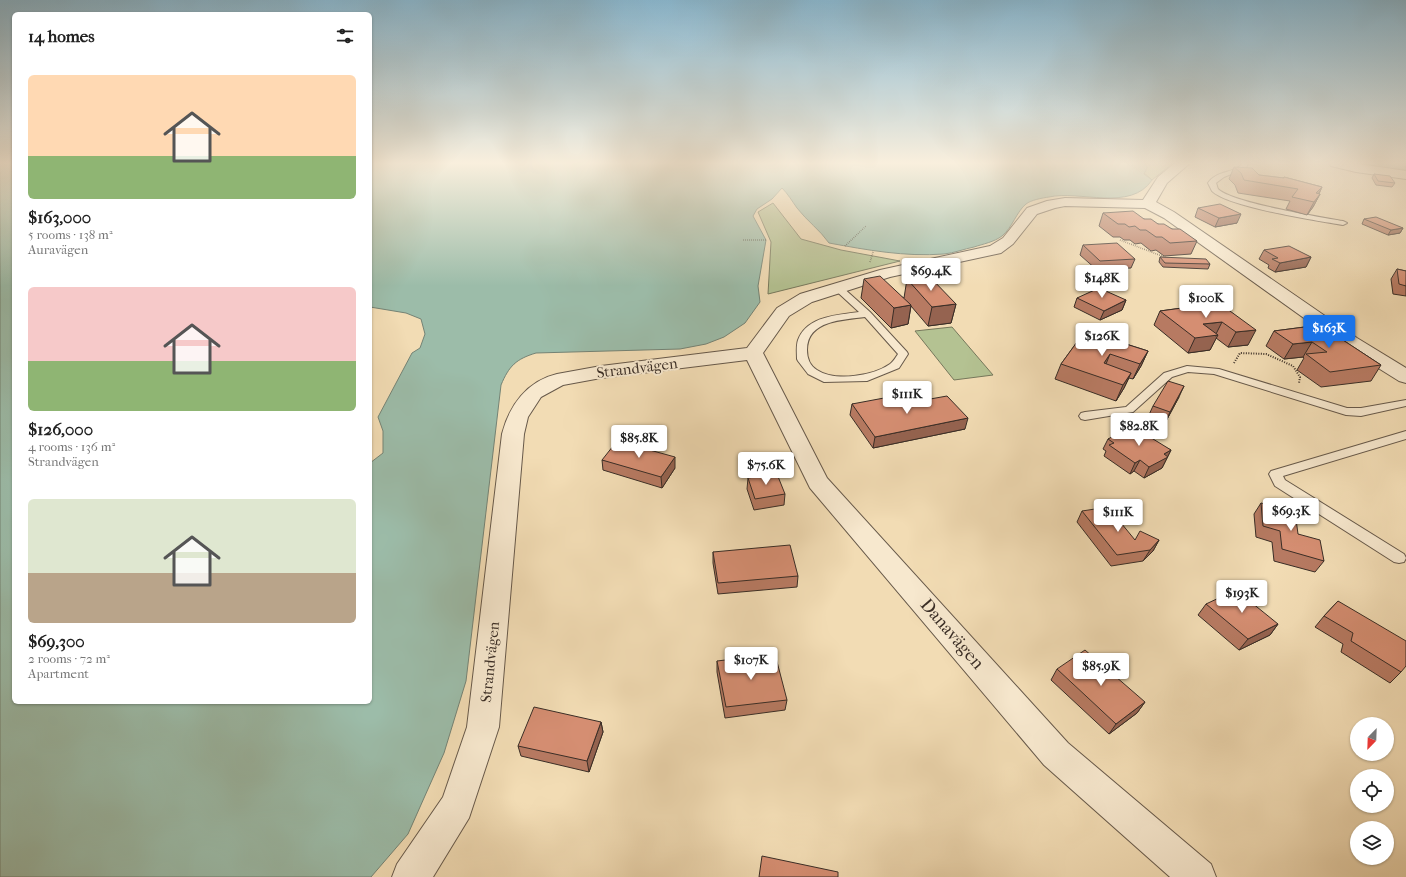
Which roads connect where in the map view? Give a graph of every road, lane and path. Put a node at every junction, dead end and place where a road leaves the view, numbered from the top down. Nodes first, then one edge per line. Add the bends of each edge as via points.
1 (1052, 204) edge
2 (1145, 204) edge
3 (1148, 204) joint
4 (1249, 204) edge
5 (1343, 223) dead end
6 (866, 226) dead end
7 (743, 240) dead end
8 (766, 240) dead end
9 (1120, 240) dead end
10 (845, 246) dead end
11 (1169, 259) edge
12 (837, 287) junction
13 (867, 314) junction
14 (753, 353) junction
15 (1234, 376) junction
16 (1406, 377) edge
17 (1296, 395) junction
18 (1406, 403) edge
19 (1085, 416) dead end
20 (1406, 435) edge
21 (1399, 558) dead end
22 (410, 877) edge
23 (1198, 877) edge

1 - 12 street via 1032,211 1008,241 996,250 886,273
2 - 3 street
3 - 16 street via 1169,215 1343,337
4 - 5 lane
6 - 10 path
7 - 8 path
9 - 11 path
12 - 13 lane
12 - 14 street via 806,298 783,312
13 - 13 lane via 903,354 895,366 868,378 828,380 812,372 802,359 803,340 807,332 820,322
14 - 22 street, Strandvägen via 600,372 557,380 534,393 518,417 513,434 483,727 457,806
14 - 23 street, Danavägen via 818,482 1056,754
15 - 17 lane
15 - 17 path via 1232,366 1240,353 1266,354 1293,366 1300,377
15 - 19 lane via 1215,371 1187,369 1168,375 1129,410
17 - 18 lane via 1346,411 1361,412
20 - 21 lane via 1275,474 1280,483

